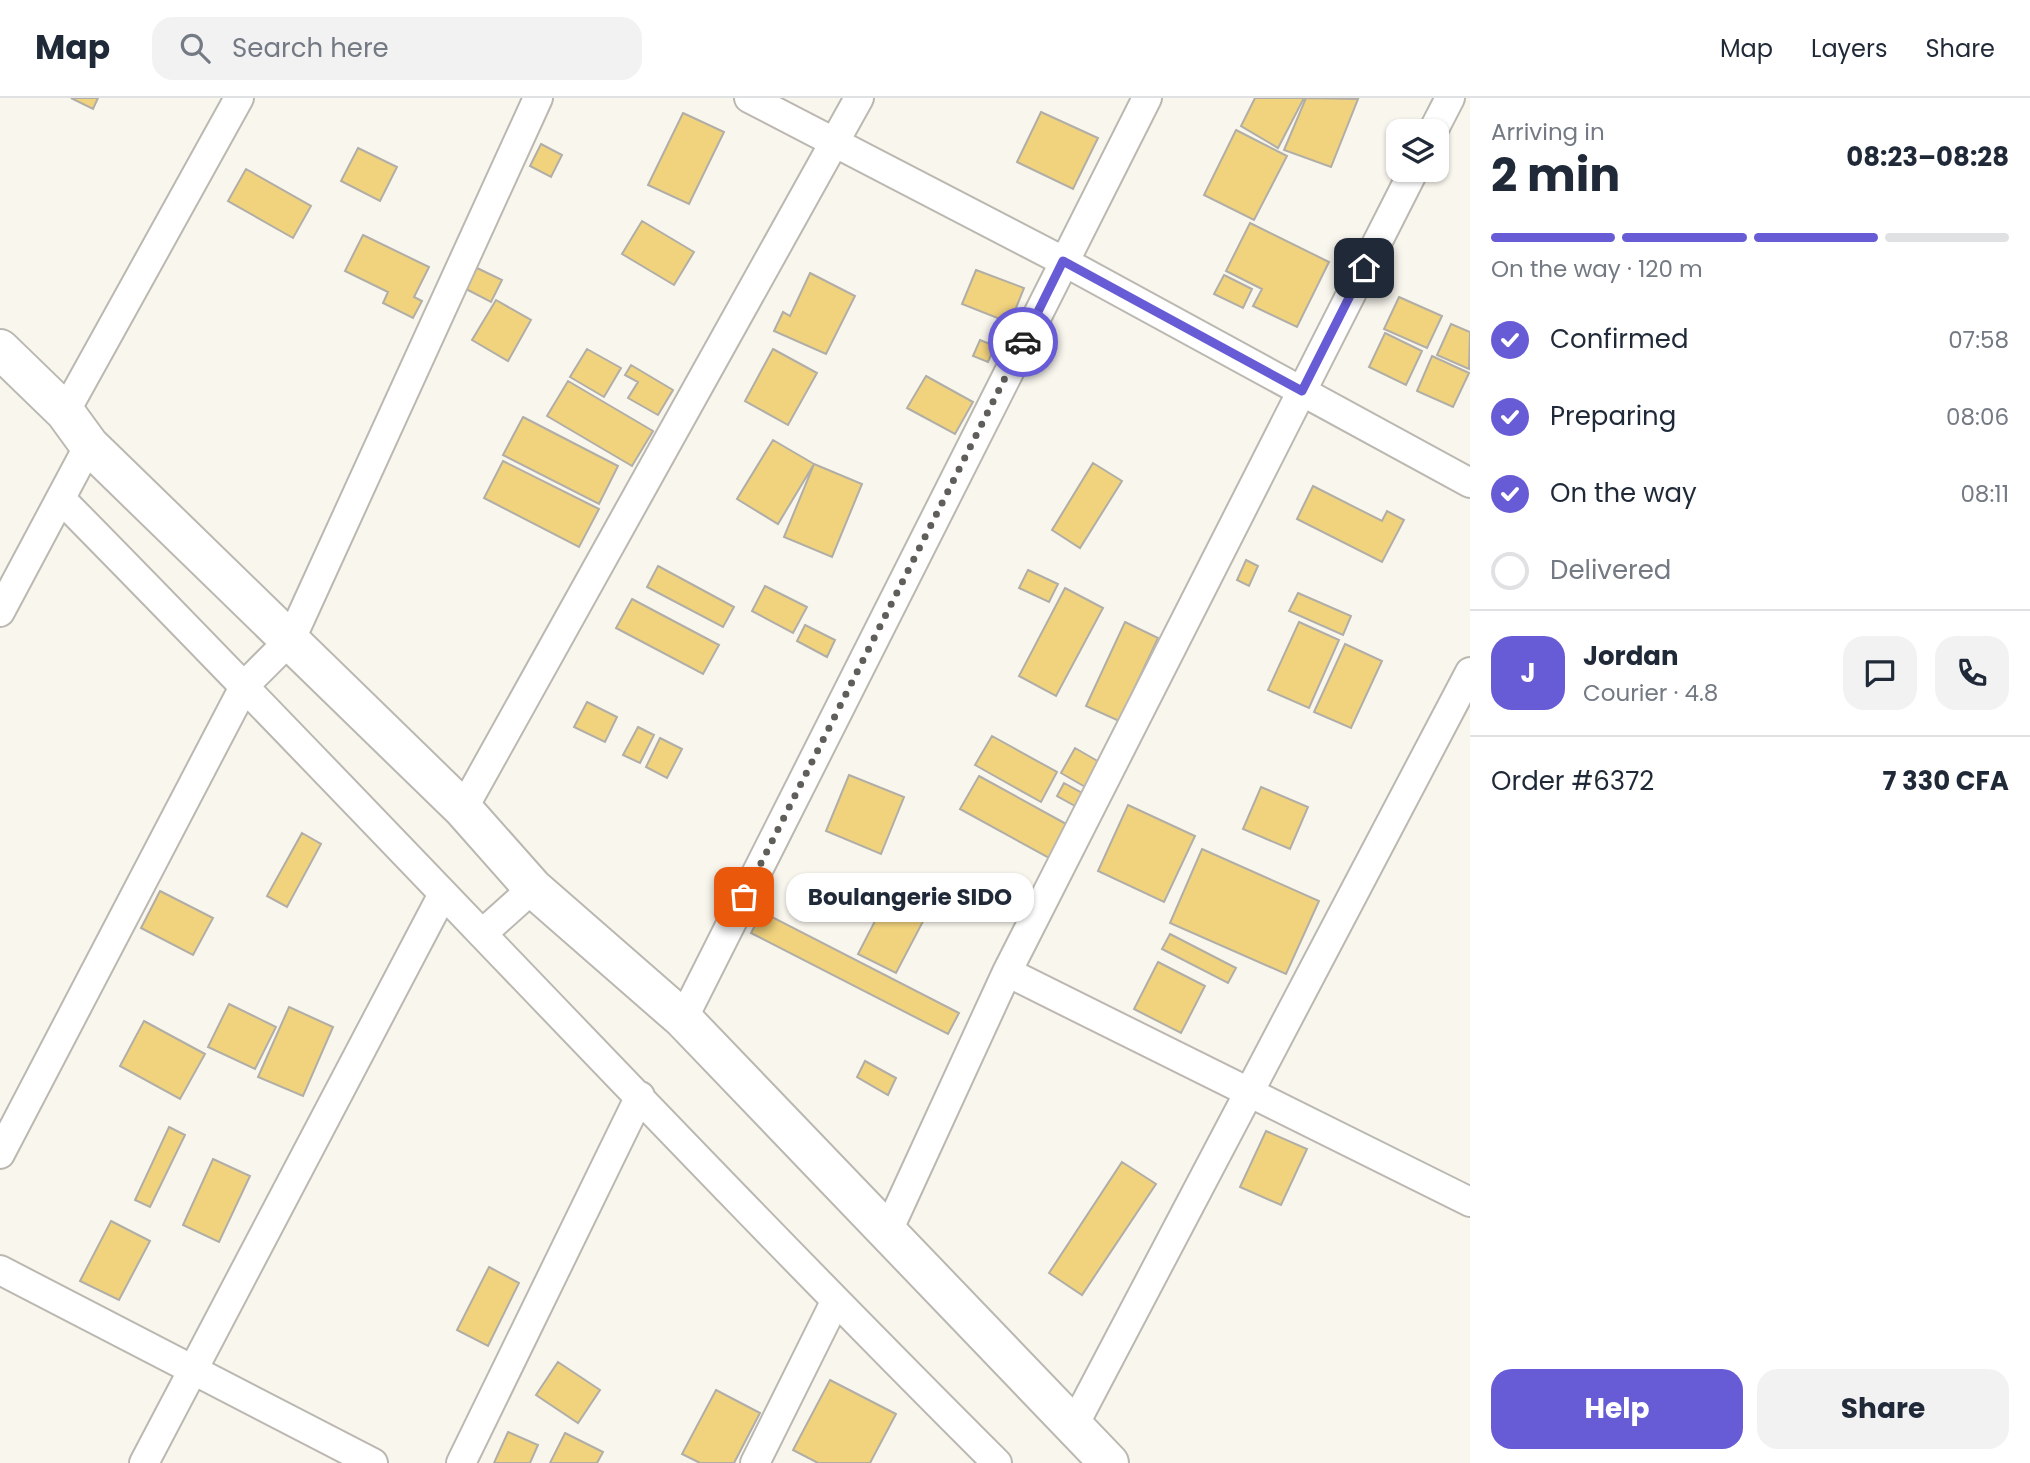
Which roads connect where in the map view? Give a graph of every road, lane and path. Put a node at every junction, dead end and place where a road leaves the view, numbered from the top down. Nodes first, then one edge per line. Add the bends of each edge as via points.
1 (239, 98) edge
2 (538, 98) edge
3 (749, 98) edge
4 (859, 98) edge
5 (1147, 98) edge
6 (1450, 98) edge
7 (1439, 119) edge
8 (836, 144) junction
9 (1408, 182) edge
10 (1063, 261) junction
11 (0, 349) edge
12 (1302, 391) junction
13 (65, 412) junction
14 (89, 445) junction
15 (1470, 483) edge
16 (62, 500) junction
17 (0, 611) edge
18 (291, 639) junction
19 (1470, 672) edge
20 (246, 685) junction
21 (463, 809) junction
22 (533, 888) junction
23 (443, 894) junction
24 (482, 934) junction
25 (1007, 972) junction
26 (683, 1019) junction
27 (1247, 1091) junction
28 (640, 1096) junction
29 (0, 1154) edge
30 (1470, 1202) edge
31 (887, 1233) junction
32 (0, 1270) edge
33 (835, 1302) junction
34 (191, 1368) junction
35 (1073, 1427) junction
36 (144, 1463) edge
37 (373, 1463) edge
38 (461, 1463) edge
39 (755, 1463) edge
40 (996, 1463) edge
41 (1109, 1463) edge

1 - 13 street
2 - 18 street
3 - 8 street
4 - 8 street
5 - 10 street
6 - 7 street
8 - 10 street
8 - 21 street
9 - 12 street
10 - 12 street
10 - 26 street
11 - 13 main road
12 - 15 street
12 - 25 street
13 - 14 main road
14 - 16 street
14 - 18 main road
16 - 17 street
16 - 20 street
18 - 20 street
18 - 21 main road
19 - 27 street
20 - 23 street
20 - 29 street
21 - 22 main road
22 - 24 street
22 - 26 main road
23 - 24 street
23 - 34 street
24 - 28 street
25 - 27 street
25 - 31 street
26 - 31 main road
27 - 30 street
27 - 35 street
28 - 33 street
28 - 38 street
31 - 35 main road
32 - 34 street
33 - 39 street
33 - 40 street
34 - 36 street
34 - 37 street
35 - 41 main road

